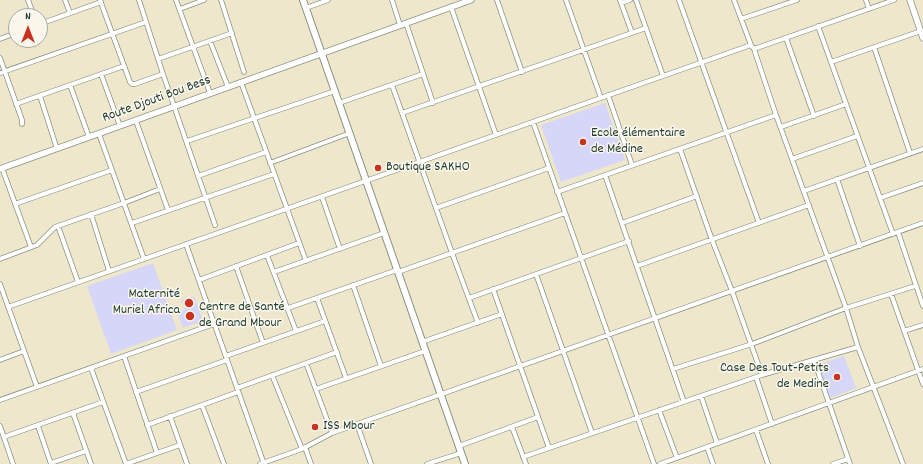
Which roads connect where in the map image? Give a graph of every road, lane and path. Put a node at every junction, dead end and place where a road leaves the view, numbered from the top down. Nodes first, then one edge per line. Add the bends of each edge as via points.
1 (64, 0) edge
2 (139, 0) edge
3 (176, 0) edge
4 (201, 0) edge
5 (221, 0) edge
6 (303, 0) edge
7 (328, 0) edge
8 (392, 0) edge
9 (471, 0) edge
10 (497, 0) edge
11 (566, 0) edge
12 (630, 0) edge
13 (636, 0) edge
14 (679, 0) edge
15 (734, 0) edge
16 (797, 0) edge
17 (866, 0) edge
18 (894, 0) edge
19 (910, 0) edge
20 (100, 1) edge
21 (621, 1) edge
22 (451, 7) junction
23 (306, 8) junction
24 (180, 9) junction
25 (869, 9) junction
26 (70, 13) junction
27 (741, 19) junction
28 (48, 21) edge
29 (146, 22) junction
30 (403, 24) junction
31 (818, 26) junction
32 (646, 28) junction
33 (921, 28) edge
34 (232, 33) junction
35 (632, 33) junction
36 (112, 34) junction
37 (786, 38) junction
38 (923, 38) edge
39 (210, 41) junction
40 (193, 47) junction
41 (752, 47) junction
42 (874, 47) junction
43 (584, 50) junction
44 (322, 54) junction
45 (0, 58) edge
46 (158, 59) junction
47 (701, 62) junction
48 (831, 62) junction
49 (124, 66) junction
50 (2, 72) edge
51 (244, 72) dead end
52 (522, 72) junction
53 (101, 74) junction
54 (163, 74) junction
55 (424, 74) junction
56 (662, 76) junction
57 (241, 82) junction
58 (392, 84) junction
59 (70, 85) junction
60 (228, 87) junction
61 (478, 87) junction
62 (335, 91) junction
63 (210, 93) junction
64 (608, 95) junction
65 (40, 96) junction
66 (601, 98) junction
67 (433, 102) junction
68 (339, 103) junction
69 (16, 104) junction
70 (846, 104) junction
71 (175, 106) junction
72 (402, 114) junction
73 (776, 115) junction
74 (814, 116) junction
75 (254, 119) junction
76 (136, 120) junction
77 (533, 122) junction
78 (22, 124) dead end
79 (120, 126) junction
80 (781, 127) junction
81 (726, 132) junction
82 (350, 133) junction
83 (99, 134) junction
84 (496, 135) junction
85 (857, 136) junction
86 (89, 137) junction
87 (187, 141) junction
88 (57, 149) junction
89 (680, 149) junction
90 (923, 149) edge
91 (266, 152) junction
92 (910, 153) junction
93 (792, 159) junction
94 (420, 162) junction
95 (270, 163) junction
96 (632, 165) junction
97 (1, 168) edge
98 (549, 168) junction
99 (869, 168) junction
100 (112, 170) junction
101 (274, 174) junction
102 (605, 175) junction
103 (198, 176) junction
104 (837, 179) junction
105 (366, 181) junction
106 (923, 183) edge
107 (160, 189) junction
108 (804, 191) junction
109 (557, 192) junction
110 (697, 196) junction
111 (206, 197) junction
112 (322, 197) junction
113 (880, 198) junction
114 (124, 203) junction
115 (15, 204) junction
116 (809, 205) junction
117 (436, 208) junction
118 (287, 209) junction
119 (168, 210) junction
120 (565, 213) junction
121 (91, 214) junction
122 (132, 223) junction
123 (622, 223) junction
124 (759, 223) junction
125 (923, 223) edge
126 (216, 225) dead end
127 (58, 226) junction
128 (384, 233) junction
129 (895, 233) junction
130 (712, 240) junction
131 (629, 241) junction
132 (299, 243) junction
133 (186, 244) junction
134 (860, 246) junction
135 (31, 247) junction
136 (340, 249) junction
137 (452, 253) junction
138 (267, 255) junction
139 (828, 257) junction
140 (581, 258) junction
141 (0, 259) edge
142 (144, 259) junction
143 (306, 261) junction
144 (236, 266) junction
145 (637, 266) junction
146 (109, 271) junction
147 (398, 271) junction
148 (274, 272) junction
149 (536, 274) junction
150 (199, 280) junction
151 (78, 282) junction
152 (0, 284) edge
153 (353, 285) junction
154 (916, 286) junction
155 (493, 289) junction
156 (732, 291) junction
157 (891, 294) junction
158 (317, 298) junction
159 (469, 298) junction
160 (923, 306) edge
161 (8, 307) junction
162 (288, 308) junction
163 (846, 308) junction
164 (502, 314) junction
165 (655, 318) junction
166 (325, 321) junction
167 (478, 323) junction
168 (214, 324) junction
169 (923, 324) edge
170 (296, 331) junction
171 (904, 331) junction
172 (608, 335) junction
173 (422, 342) junction
174 (263, 343) junction
175 (752, 344) junction
176 (858, 347) junction
177 (24, 351) junction
178 (425, 351) junction
179 (563, 351) junction
180 (337, 352) junction
181 (124, 356) junction
182 (226, 358) junction
183 (0, 360) edge
184 (814, 360) junction
185 (306, 363) junction
186 (381, 366) junction
187 (520, 366) junction
188 (91, 368) junction
189 (674, 370) junction
190 (921, 370) edge
191 (272, 375) junction
192 (762, 375) junction
193 (756, 377) junction
194 (346, 378) junction
195 (923, 384) edge
196 (37, 387) junction
197 (875, 387) junction
198 (316, 389) junction
199 (238, 390) junction
200 (136, 392) junction
201 (441, 394) junction
202 (701, 396) junction
203 (0, 400) edge
204 (103, 402) junction
205 (684, 402) junction
206 (829, 403) junction
207 (202, 405) junction
208 (659, 410) junction
209 (73, 413) junction
210 (170, 416) junction
211 (538, 417) junction
212 (638, 418) junction
213 (357, 424) junction
214 (772, 424) junction
215 (147, 425) junction
216 (0, 426) edge
217 (38, 426) junction
218 (512, 427) junction
219 (756, 430) junction
220 (332, 433) junction
221 (592, 434) junction
222 (4, 438) junction
223 (0, 442) edge
224 (718, 443) junction
225 (180, 445) junction
226 (459, 446) junction
227 (707, 447) junction
228 (304, 448) junction
229 (549, 448) junction
230 (86, 451) junction
231 (157, 453) junction
232 (461, 453) junction
233 (523, 457) junction
234 (677, 458) junction
235 (848, 459) junction
236 (13, 464) edge
237 (51, 464) edge
238 (91, 464) edge
239 (126, 464) edge
240 (187, 464) edge
241 (224, 464) edge
242 (262, 464) edge
243 (311, 464) edge
244 (371, 464) edge
245 (427, 464) edge
246 (465, 464) edge
247 (526, 464) edge
248 (654, 464) edge
249 (660, 464) edge
250 (713, 464) edge
251 (768, 464) edge
252 (834, 464) edge
253 (850, 464) edge
254 (902, 464) edge

1 - 26 street
2 - 29 street
3 - 24 street
4 - 24 street
5 - 34 street
6 - 23 highway
7 - 23 street
8 - 30 street
9 - 22 main road, Route Djouti Bou Bess
10 - 52 street
11 - 43 street
12 - 21 street
13 - 32 street
14 - 47 street
15 - 27 street
16 - 27 street
17 - 25 street
18 - 25 street
19 - 33 main road
20 - 26 street
20 - 36 street
21 - 35 street
22 - 30 main road, Route Djouti Bou Bess
22 - 61 street
23 - 44 highway
24 - 40 street
25 - 31 street
26 - 28 street
27 - 41 street
29 - 36 street
29 - 46 street
30 - 44 main road, Route Djouti Bou Bess
30 - 55 street
31 - 37 street
31 - 48 street
32 - 35 street
32 - 56 street
33 - 38 main road
33 - 42 street
34 - 39 street
34 - 51 street
35 - 43 street
36 - 49 street
36 - 50 street
37 - 41 street
37 - 74 street
39 - 40 street
39 - 60 street
40 - 46 street
40 - 63 street
41 - 47 street
41 - 73 street
42 - 48 street
42 - 92 street
43 - 52 street
43 - 66 street
44 - 57 main road, Route Djouti Bou Bess
44 - 62 highway
45 - 50 street
46 - 54 street
47 - 56 street
47 - 81 street
48 - 70 street
49 - 53 street
49 - 54 street via 132,84
50 - 69 street
52 - 61 street
53 - 59 street
53 - 79 street
54 - 71 street
55 - 58 street
55 - 67 street
56 - 64 street
57 - 60 main road, Route Djouti Bou Bess
57 - 75 street
58 - 68 street
58 - 72 street
59 - 65 street
59 - 86 street
60 - 63 main road, Route Djouti Bou Bess
61 - 67 street
61 - 84 street
62 - 68 highway
62 - 75 street
63 - 71 main road, Route Djouti Bou Bess
64 - 66 street
64 - 96 street
65 - 69 street
65 - 88 street
66 - 77 street
67 - 72 street
68 - 82 highway
69 - 78 street
70 - 74 street
70 - 85 street
71 - 76 main road, Route Djouti Bou Bess
71 - 87 street
72 - 94 street
73 - 80 street
73 - 81 street
74 - 80 street
75 - 87 street
75 - 91 street
76 - 79 main road, Route Djouti Bou Bess
76 - 107 street
77 - 84 street
77 - 98 street
79 - 83 main road, Route Djouti Bou Bess
80 - 93 street
81 - 89 street
81 - 124 street
82 - 95 street
82 - 105 highway
83 - 86 main road, Route Djouti Bou Bess
83 - 100 street
84 - 94 street
85 - 93 street
85 - 99 street
86 - 88 main road, Route Djouti Bou Bess
87 - 103 street
88 - 97 main road, Route Djouti Bou Bess
89 - 96 street
89 - 110 street
90 - 92 street
91 - 95 street
91 - 103 street
92 - 99 street
93 - 108 street
94 - 105 street
94 - 117 street
95 - 101 street
96 - 102 street
97 - 115 street
98 - 109 street
98 - 117 street
99 - 104 street
99 - 113 street
100 - 114 street
100 - 115 street
101 - 111 street
101 - 118 street
102 - 109 street
102 - 123 street
103 - 111 street
104 - 108 street
104 - 134 street
105 - 112 street
105 - 128 highway
106 - 113 street
107 - 114 street
107 - 119 street
108 - 116 street
109 - 120 street
110 - 123 street
110 - 130 street
111 - 119 street
111 - 126 street
112 - 118 street
112 - 136 street
113 - 129 street
114 - 121 street
114 - 122 street
115 - 135 street
116 - 124 street
116 - 139 street
117 - 137 street
118 - 132 street
118 - 133 street
119 - 122 street
120 - 137 street
120 - 140 street
121 - 127 street
121 - 146 street
122 - 142 street
123 - 131 street
124 - 130 street
125 - 129 street
127 - 135 street
127 - 151 street
128 - 136 street
128 - 147 highway
129 - 134 street
129 - 154 street
130 - 145 street
130 - 156 street
131 - 140 street
131 - 145 street
132 - 138 street
132 - 143 street
133 - 142 street
133 - 150 street
134 - 139 street
135 - 141 street
136 - 143 street
137 - 147 street
137 - 159 street
138 - 144 street
138 - 148 street
139 - 156 street
139 - 163 street
140 - 149 street
140 - 172 street
142 - 146 street
143 - 148 street
144 - 150 street
144 - 174 street
145 - 165 street
146 - 151 street
147 - 153 street
147 - 173 highway
148 - 162 street
149 - 155 street
149 - 179 street
150 - 168 street
151 - 161 street
152 - 161 street
153 - 158 street
153 - 186 street
154 - 157 street
154 - 160 street
155 - 159 street
155 - 164 street
156 - 165 street
156 - 175 street
157 - 163 street
157 - 171 street
158 - 162 street
158 - 166 street
159 - 167 street
161 - 177 street
162 - 170 street
163 - 175 street
163 - 176 street
164 - 167 street
164 - 187 street
165 - 172 street
165 - 189 street
166 - 170 street
166 - 180 street
167 - 173 street
168 - 181 street
168 - 182 street
169 - 171 street
170 - 174 street
171 - 190 street
172 - 179 street
172 - 212 street
173 - 178 highway
174 - 182 street
175 - 189 street
175 - 192 street
176 - 184 street
176 - 197 street
177 - 183 street
177 - 196 street
178 - 186 street
178 - 201 highway
179 - 187 street
179 - 221 street
180 - 185 street
180 - 194 street
181 - 188 street
181 - 200 street
182 - 199 street
182 - 200 street
184 - 192 street
184 - 206 street
185 - 191 street
185 - 198 street
186 - 194 street
187 - 201 street
187 - 211 street
188 - 196 street
188 - 204 street
189 - 205 street
190 - 195 street
190 - 197 street
191 - 199 street
191 - 228 street
192 - 193 street
193 - 202 street
193 - 214 street
194 - 198 street
196 - 203 street
197 - 206 street
197 - 254 street
198 - 220 street
199 - 207 street
199 - 242 street
200 - 215 street
201 - 213 street
201 - 226 highway
202 - 205 street
202 - 224 street
204 - 209 street
204 - 239 street
205 - 208 street
206 - 214 street
206 - 235 street
207 - 210 street
207 - 241 street
208 - 212 street
208 - 234 street
209 - 217 street
209 - 230 street
210 - 215 street
210 - 225 street
211 - 218 street
211 - 229 street
212 - 221 street
212 - 248 street
213 - 220 street
213 - 244 street
214 - 219 street
215 - 231 street
216 - 222 street
217 - 222 street
217 - 237 street
218 - 226 street
218 - 233 street
219 - 224 street
219 - 251 street
220 - 228 street
221 - 229 street
222 - 223 street
222 - 236 street
224 - 227 street
225 - 231 street
225 - 240 street
226 - 232 highway
227 - 234 street
227 - 250 street
228 - 242 street
228 - 243 street
229 - 233 street
230 - 237 street
230 - 238 street
231 - 239 street
232 - 245 street
232 - 246 highway
233 - 247 street
234 - 249 street
235 - 252 street
235 - 253 street

